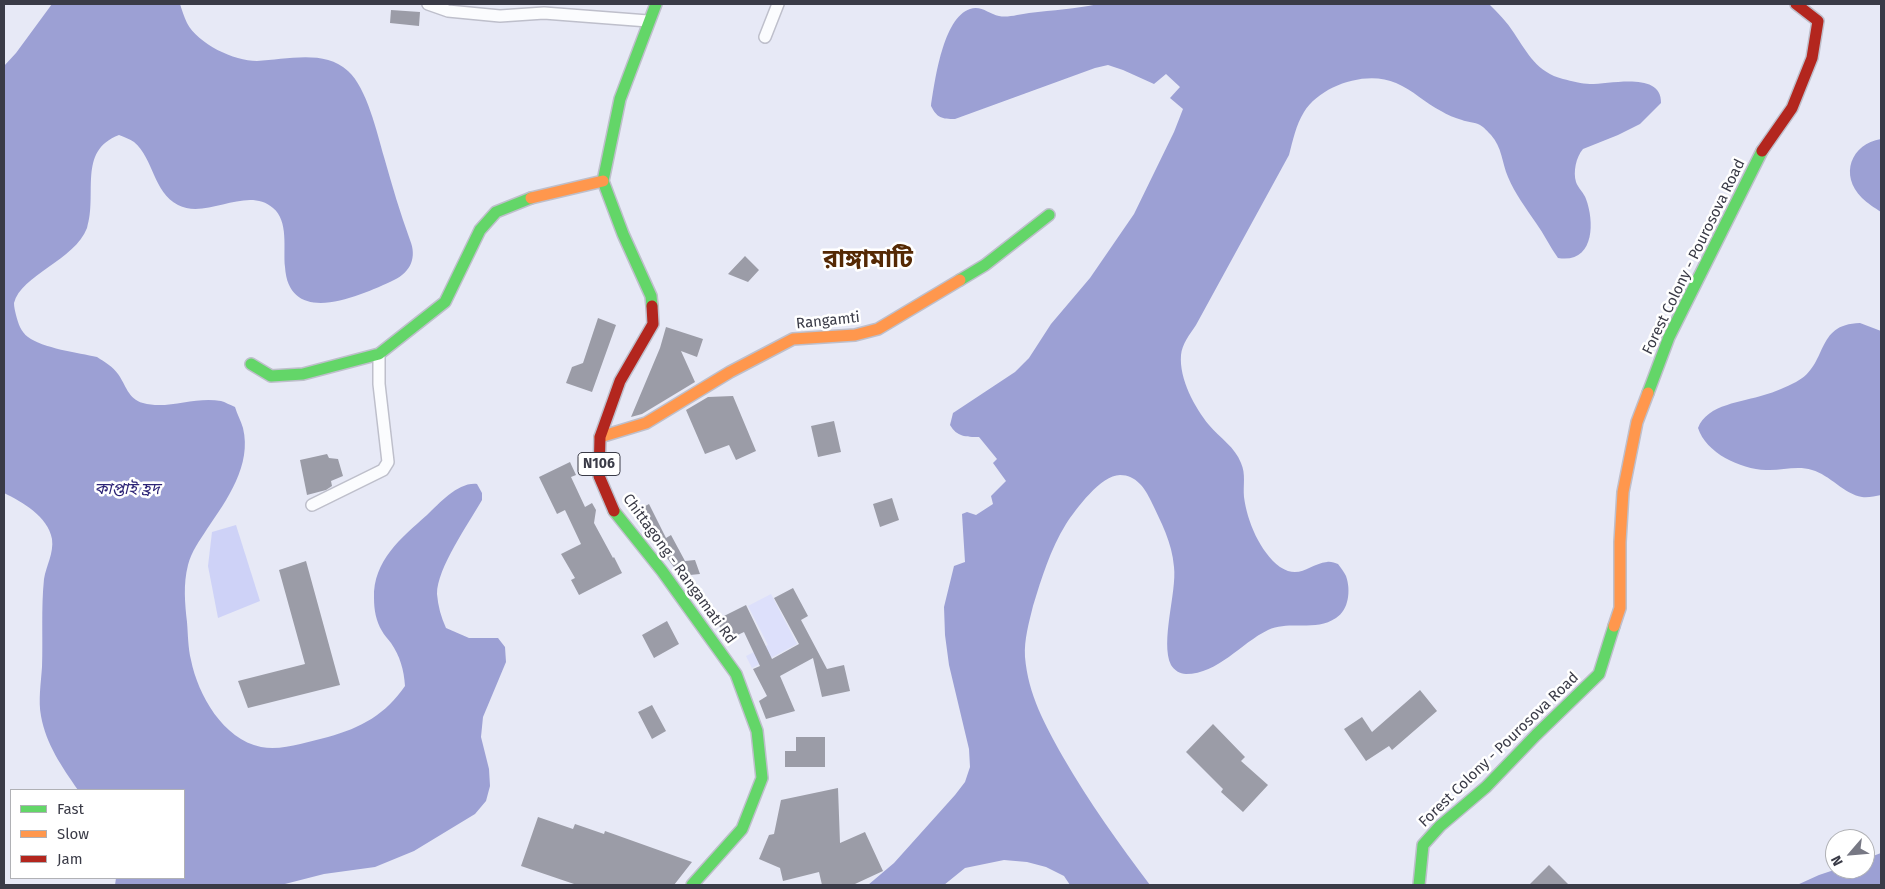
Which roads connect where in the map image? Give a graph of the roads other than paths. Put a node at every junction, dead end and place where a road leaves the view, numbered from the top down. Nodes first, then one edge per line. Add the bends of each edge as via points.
1 (428, 4) edge
2 (656, 4) edge
3 (778, 4) edge
4 (1796, 4) edge
5 (648, 21) junction
6 (765, 37) dead end
7 (603, 181) junction
8 (1049, 215) dead end
9 (379, 354) junction
10 (251, 364) dead end
11 (600, 437) junction
12 (312, 504) dead end
13 (692, 885) edge
14 (1419, 885) edge

1 - 5 street via 448,11 500,16 544,13
2 - 5 main road
3 - 6 street
4 - 14 main road, Forest Colony - Pourosova Road via 1818,21 1812,58 1792,108 1758,156 1673,328 1637,422 1623,492 1620,608 1599,674 1423,845
5 - 7 main road via 620,99
7 - 9 main road via 525,199 496,212 480,230 446,302
7 - 11 main road, Chittagong - Rangamati Rd / N106 via 651,296 653,324 620,381
8 - 11 main road, Rangamti via 985,265 878,329 855,335 793,339 730,372 646,423
9 - 10 main road via 304,374 271,376
9 - 12 street via 388,462 383,470
11 - 13 main road, Chittagong - Rangamati Rd / N106 via 599,476 614,511 662,570 736,674 757,731 762,778 742,829

